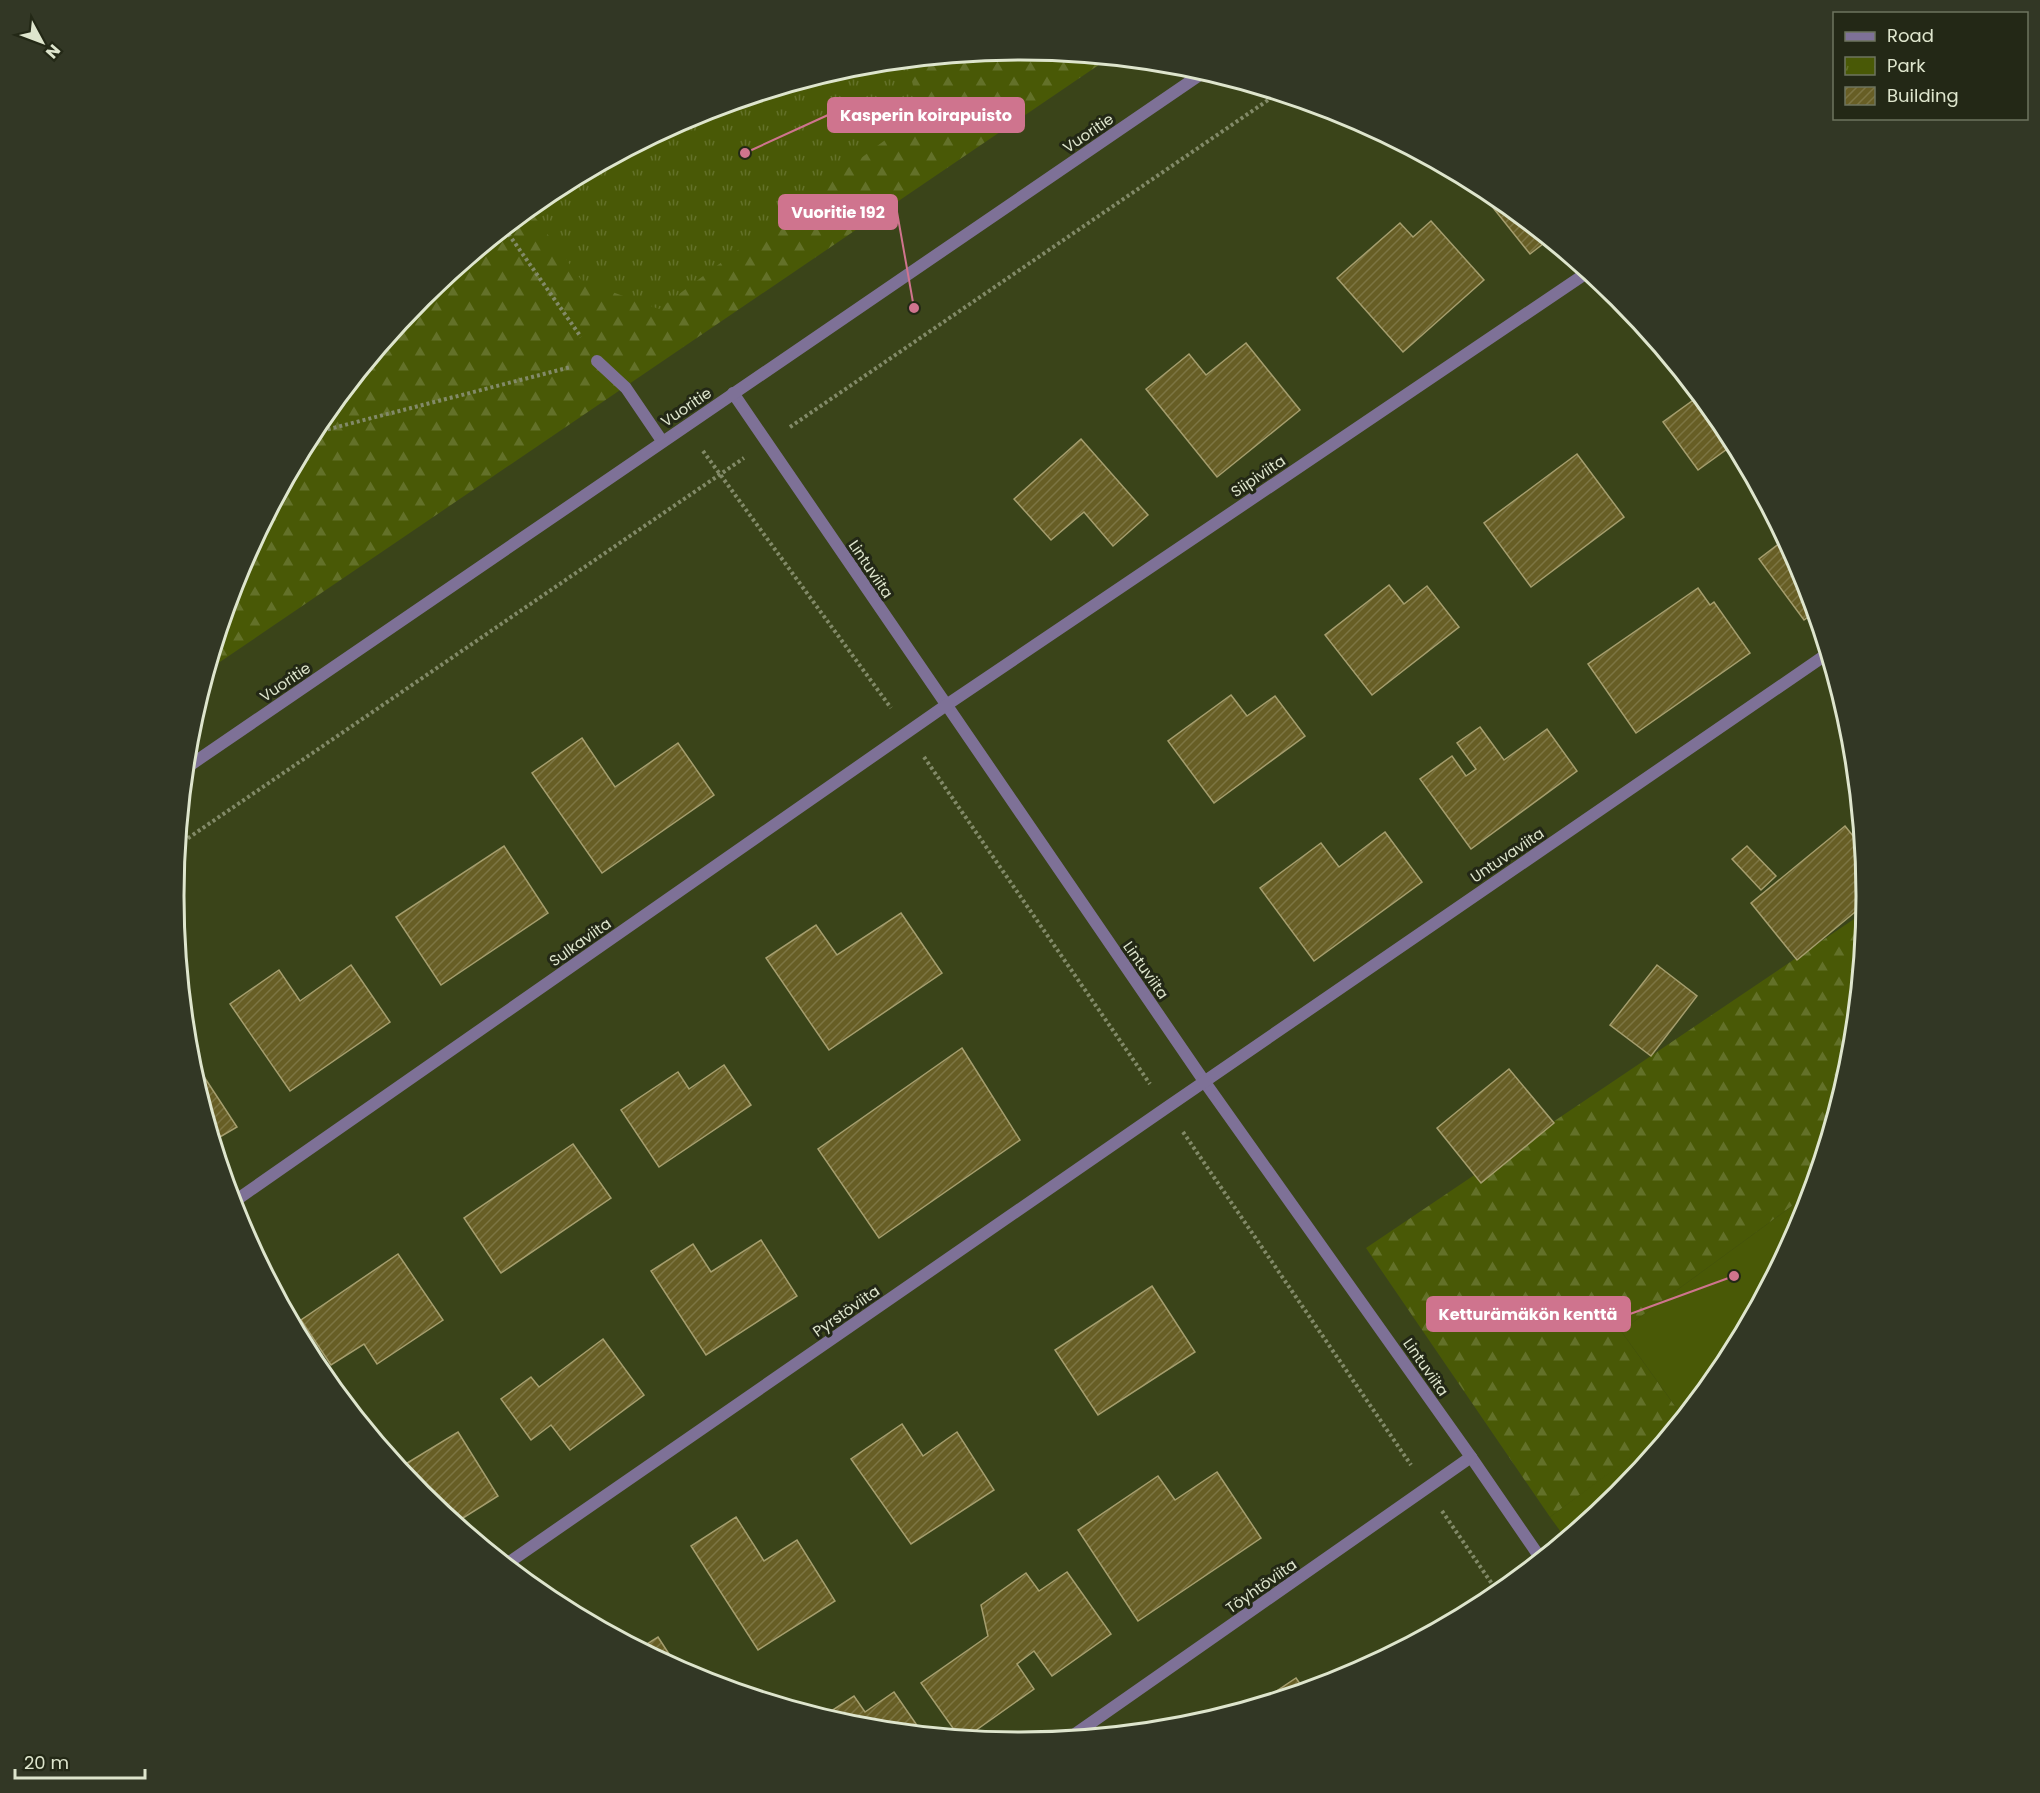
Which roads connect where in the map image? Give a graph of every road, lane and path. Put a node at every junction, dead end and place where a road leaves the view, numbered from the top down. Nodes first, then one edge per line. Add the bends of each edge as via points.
1 (1194, 79) edge
2 (1270, 99) edge
3 (509, 235) edge
4 (1581, 277) edge
5 (597, 361) junction
6 (733, 393) junction
7 (326, 430) edge
8 (662, 441) junction
9 (767, 442) junction
10 (720, 474) junction
11 (1821, 658) edge
12 (945, 705) junction
13 (907, 732) junction
14 (195, 762) edge
15 (185, 840) edge
16 (1204, 1081) junction
17 (1166, 1108) junction
18 (240, 1198) edge
19 (1471, 1457) junction
20 (1427, 1488) junction
21 (1537, 1553) edge
22 (511, 1560) edge
23 (1493, 1586) edge
24 (1080, 1731) edge

1 - 6 street, Vuoritie
2 - 9 path
3 - 5 path
4 - 12 street, Siipiviita
5 - 7 path
5 - 8 street via 626,388
6 - 8 street, Vuoritie
6 - 9 street, Lintuviita
8 - 14 street, Vuoritie
9 - 10 path
9 - 12 street, Lintuviita
10 - 13 path
10 - 15 path
11 - 16 street, Untuvaviita
12 - 13 street, Sulkaviita
12 - 16 street, Lintuviita
13 - 17 path
13 - 18 street, Sulkaviita
16 - 17 street, Pyrstöviita
16 - 19 street, Lintuviita
17 - 20 path
17 - 22 street, Pyrstöviita
19 - 20 street, Töyhtöviita
19 - 21 street, Lintuviita
20 - 23 path
20 - 24 street, Töyhtöviita

